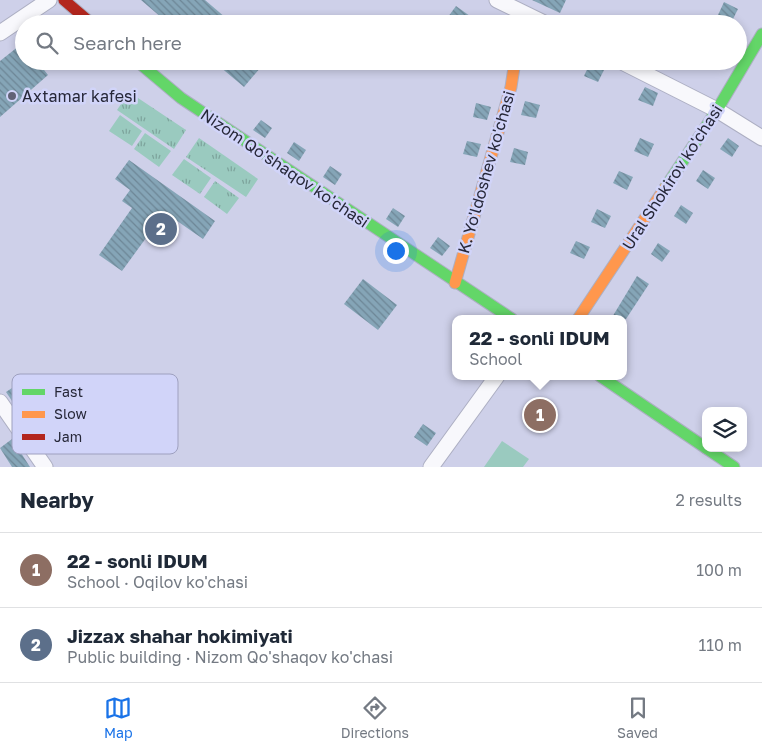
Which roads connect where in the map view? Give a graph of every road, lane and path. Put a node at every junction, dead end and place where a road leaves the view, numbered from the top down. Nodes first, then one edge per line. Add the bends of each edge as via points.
1 (49, 0) edge
2 (64, 0) edge
3 (497, 0) edge
4 (521, 12) edge
5 (27, 15) edge
6 (82, 15) edge
7 (15, 23) edge
8 (0, 33) edge
9 (762, 34) edge
10 (747, 59) edge
11 (148, 70) edge
12 (514, 70) edge
13 (638, 70) edge
14 (740, 70) edge
15 (716, 110) junction
16 (762, 138) edge
17 (455, 283) junction
18 (506, 315) edge
19 (581, 315) edge
20 (494, 380) edge
21 (606, 380) edge
22 (0, 402) edge
23 (12, 419) edge
24 (702, 445) edge
25 (712, 452) edge
26 (36, 454) edge
27 (45, 467) edge
28 (431, 467) edge
29 (734, 467) edge

1 - 5 street
2 - 6 main road
3 - 4 street
7 - 8 street
9 - 10 main road, Ural Shokirov ko'chasi
11 - 17 main road, Nizom Qo'shaqov ko'chasi via 181,98
12 - 17 main road, K. Yo'ldoshev ko'chasi
13 - 15 street
14 - 15 main road, Ural Shokirov ko'chasi
15 - 16 street
15 - 19 main road, Ural Shokirov ko'chasi
17 - 18 main road, Nizom Qo'shaqov ko'chasi
20 - 28 street
21 - 24 main road
22 - 23 street
25 - 29 main road
26 - 27 street

